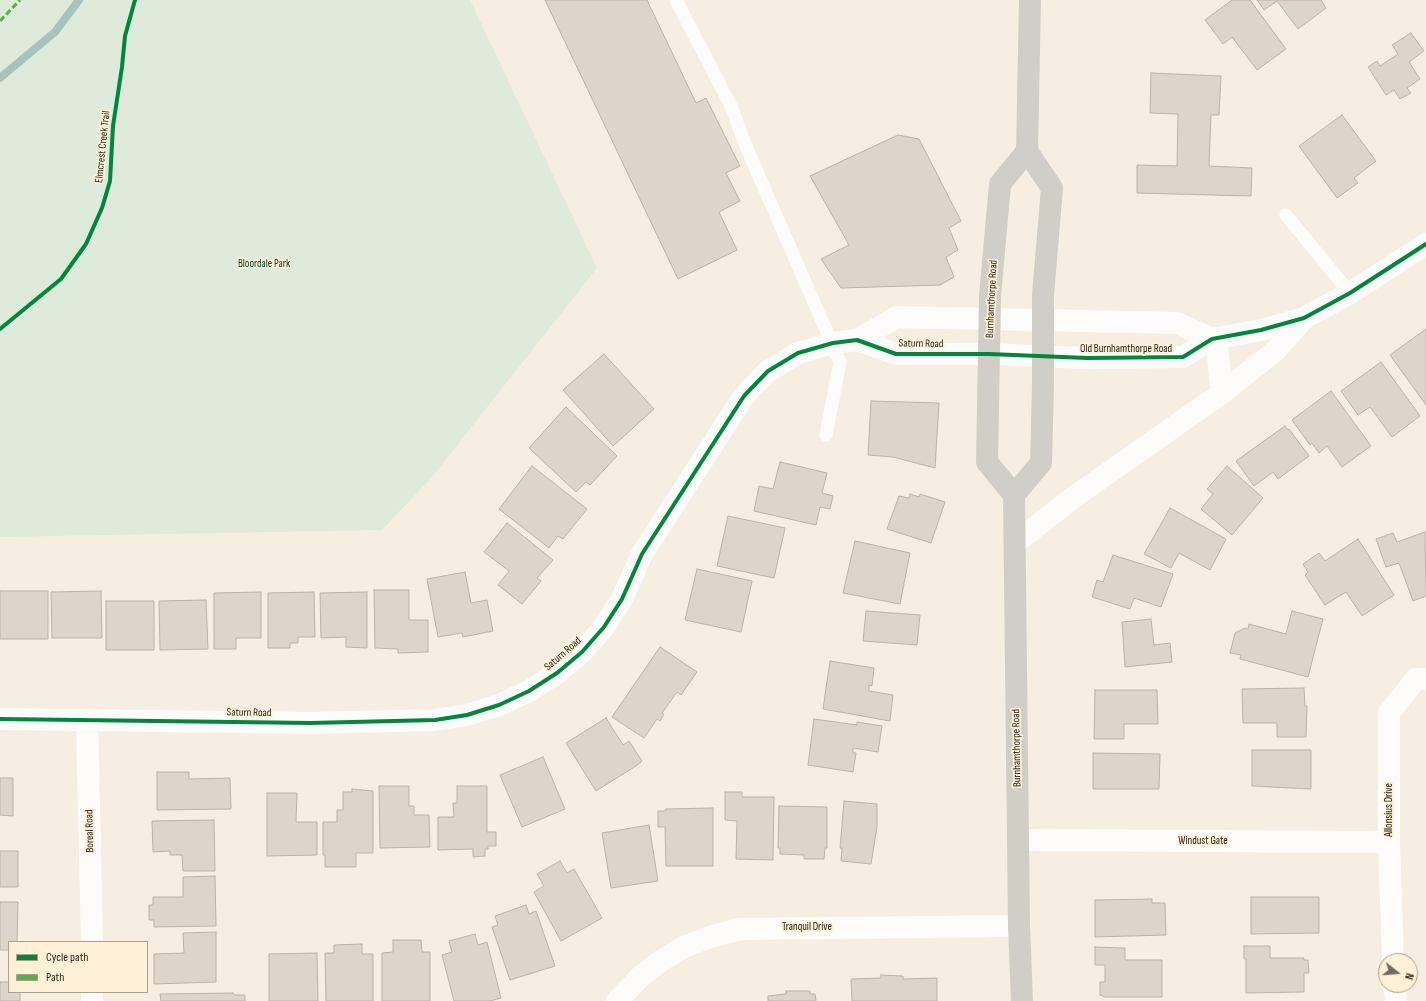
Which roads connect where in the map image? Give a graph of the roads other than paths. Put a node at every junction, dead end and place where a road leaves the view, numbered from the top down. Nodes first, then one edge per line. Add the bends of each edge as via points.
1 (676, 0) edge
2 (1030, 0) edge
3 (1027, 151) junction
4 (1286, 215) dead end
5 (1426, 244) edge
6 (1350, 293) junction
7 (1304, 318) junction
8 (990, 319) junction
9 (1044, 320) junction
10 (1214, 339) junction
11 (857, 340) junction
12 (833, 343) junction
13 (989, 354) junction
14 (1044, 356) junction
15 (1222, 393) junction
16 (826, 435) dead end
17 (1014, 496) junction
18 (1015, 543) junction
19 (1426, 679) edge
20 (0, 719) edge
21 (87, 720) junction
22 (1018, 840) junction
23 (1389, 842) junction
24 (1019, 926) junction
25 (92, 941) edge
26 (1393, 953) edge
27 (617, 1001) edge
28 (1022, 1001) edge

1 - 12 lane via 731,106 745,144
2 - 3 main road
3 - 8 main road, Burnhamthorpe Road via 1000,184
3 - 9 main road via 1052,188 1043,295
4 - 6 lane
5 - 6 street, Old Burnhamthorpe Road
6 - 7 street, Old Burnhamthorpe Road
7 - 10 street, Old Burnhamthorpe Road
7 - 15 street, Old Burnhamthorpe Road via 1275,351
8 - 9 street
8 - 11 street, Saturn Road via 897,318
8 - 13 main road, Burnhamthorpe Road
9 - 10 street via 1177,324
9 - 14 main road
10 - 14 street, Old Burnhamthorpe Road via 1183,357
10 - 15 street
11 - 12 street, Saturn Road
11 - 13 street, Saturn Road via 896,354
12 - 16 lane via 840,362
12 - 21 street, Saturn Road via 798,353 782,361 768,371 744,396 642,554 622,599 604,627 582,652 557,673 529,691 499,705 467,715 435,720 311,723
13 - 14 street, Old Burnhamthorpe Road
13 - 17 main road, Burnhamthorpe Road via 988,462
14 - 17 main road via 1041,463
15 - 18 street, Old Burnhamthorpe Road via 1074,497
17 - 18 main road, Burnhamthorpe Road
18 - 22 main road, Burnhamthorpe Road
19 - 23 street, Allonsius Drive via 1416,679 1390,713
20 - 21 street, Saturn Road
21 - 25 street, Boreal Road
22 - 23 street, Windust Gate
22 - 24 main road, Burnhamthorpe Road
23 - 26 street, Allonsius Drive
24 - 27 street, Tranquil Drive via 740,929 686,946 662,960 640,977
24 - 28 main road, Burnhamthorpe Road

